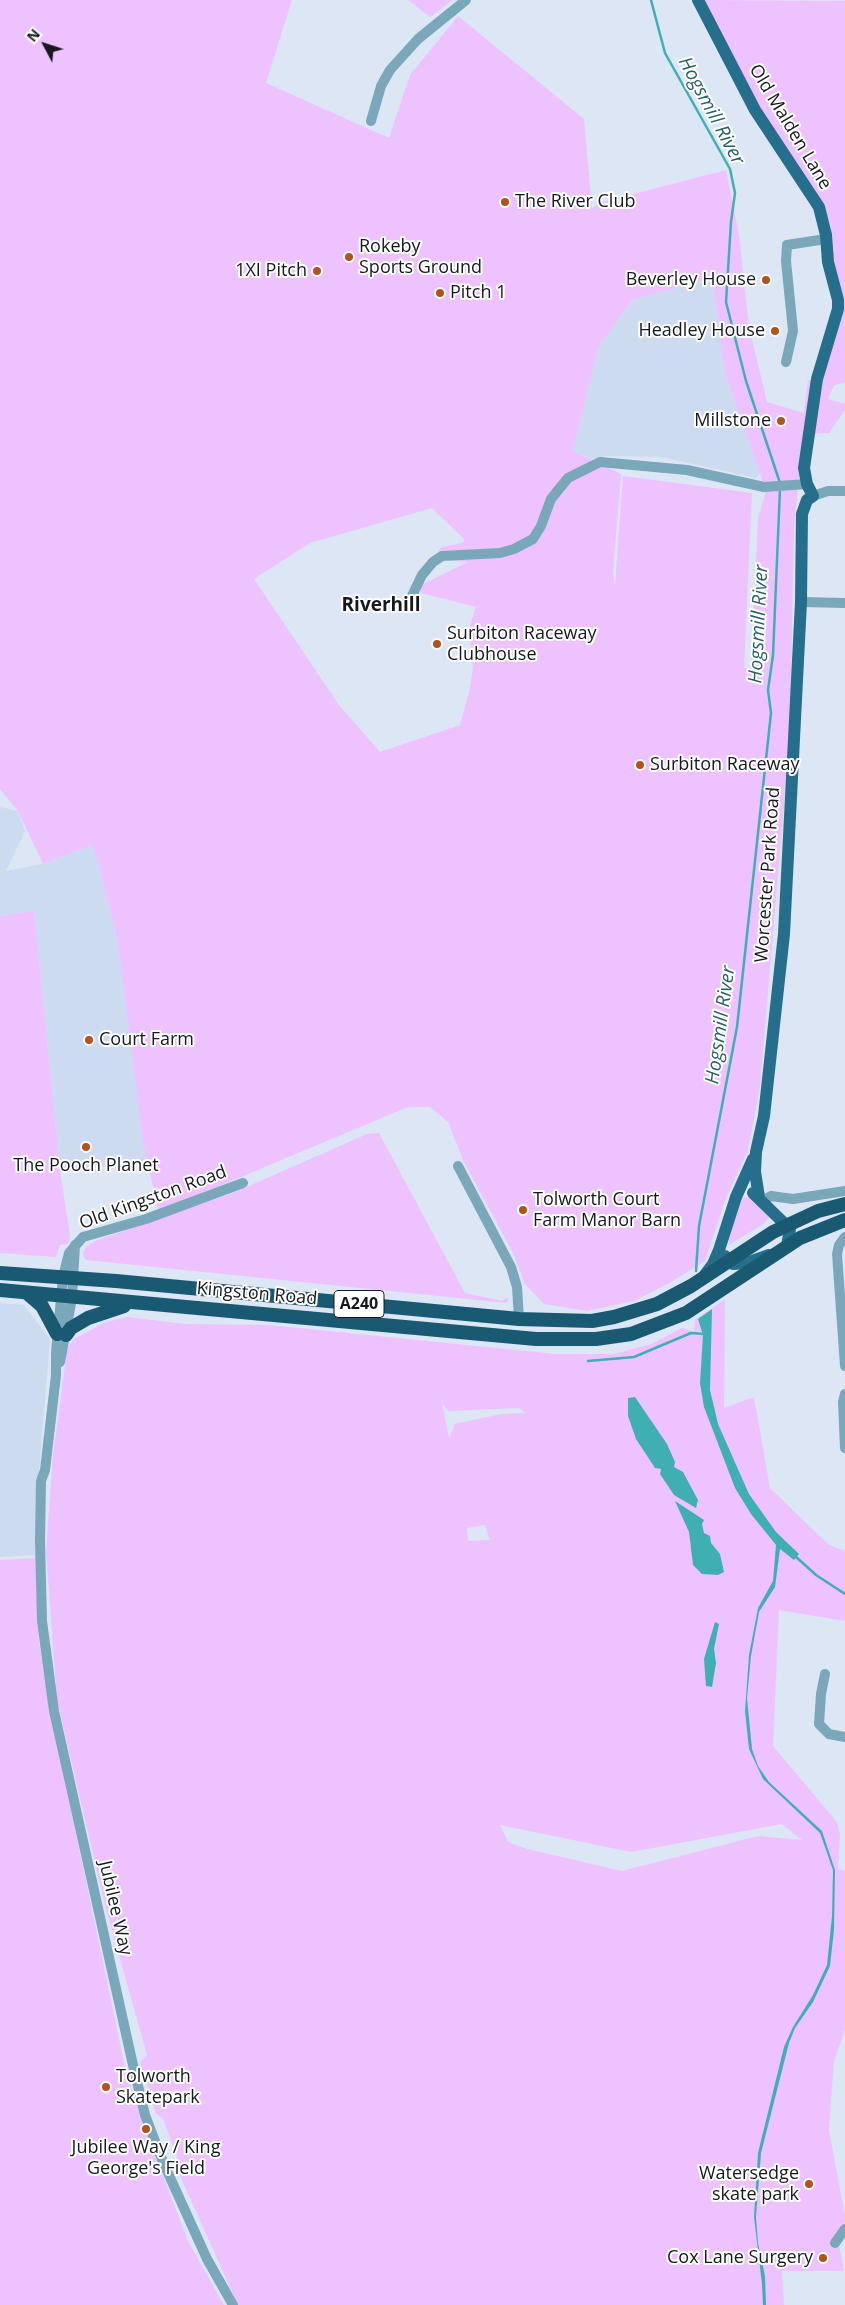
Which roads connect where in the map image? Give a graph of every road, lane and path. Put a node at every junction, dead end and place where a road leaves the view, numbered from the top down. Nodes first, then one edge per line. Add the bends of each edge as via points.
1 (466, 0) edge
2 (698, 0) edge
3 (371, 121) dead end
4 (826, 238) junction
5 (786, 362) dead end
6 (807, 484) junction
7 (845, 491) edge
8 (813, 496) junction
9 (412, 598) dead end
10 (800, 602) junction
11 (845, 603) edge
12 (756, 1152) junction
13 (458, 1166) dead end
14 (243, 1182) dead end
15 (845, 1191) edge
16 (737, 1195) junction
17 (761, 1199) junction
18 (845, 1204) edge
19 (845, 1220) edge
20 (786, 1225) junction
21 (844, 1238) edge
22 (722, 1241) junction
23 (782, 1249) junction
24 (727, 1261) junction
25 (5, 1273) edge
26 (701, 1279) junction
27 (66, 1288) junction
28 (0, 1290) edge
29 (28, 1294) junction
30 (137, 1304) junction
31 (518, 1319) junction
32 (61, 1334) junction
33 (845, 1366) edge
34 (845, 1394) edge
35 (845, 1448) edge
36 (825, 1674) dead end
37 (845, 1737) edge
38 (845, 2229) edge
39 (835, 2243) dead end
40 (233, 2305) edge

1 - 3 street via 418,39 390,70 381,86
2 - 4 main road, Old Malden Lane via 755,110 818,208
4 - 5 street via 787,246 793,331
4 - 6 main road, Old Malden Lane via 838,309 818,379 804,468
6 - 8 main road
6 - 9 street via 764,487 687,470 638,464 595,464 568,478 558,490 533,539 514,550 500,553 442,556 432,562 422,575
7 - 8 street via 828,491
8 - 10 main road, Worcester Park Road via 807,500 802,514
10 - 11 street
10 - 12 main road, Worcester Park Road via 784,934 764,1116
12 - 16 main road
12 - 17 main road via 755,1172
13 - 31 street via 511,1267 517,1287
14 - 27 street, Old Kingston Road via 164,1213 88,1235 75,1244
15 - 17 street via 793,1199 771,1196
16 - 17 main road via 748,1191
16 - 22 main road
17 - 20 main road
18 - 20 highway, A240
19 - 23 highway, A240 via 817,1230
20 - 23 main road via 791,1233
20 - 24 highway, A240
21 - 33 street via 837,1254
22 - 24 main road
22 - 26 main road via 713,1264
23 - 24 main road via 741,1264
23 - 30 highway, Kingston Road / A240 via 686,1313 631,1334 596,1339 564,1340
24 - 26 highway, A240
25 - 27 highway
26 - 31 highway, Kingston Road / A240 via 680,1292 614,1318 568,1322
27 - 29 highway, Kingston Road / A240
27 - 30 highway, Kingston Road / A240
27 - 31 highway, Kingston Road / A240
27 - 32 street, Jubilee Way
28 - 29 highway, Kingston Road / A240
29 - 32 highway via 42,1306
30 - 32 highway via 97,1313
32 - 40 street, Jubilee Way via 45,1470 46,1487 42,1499 40,1591 54,1710 145,2115 162,2162 207,2259
34 - 35 street
36 - 37 street via 820,1694 819,1724 829,1734
38 - 39 street

